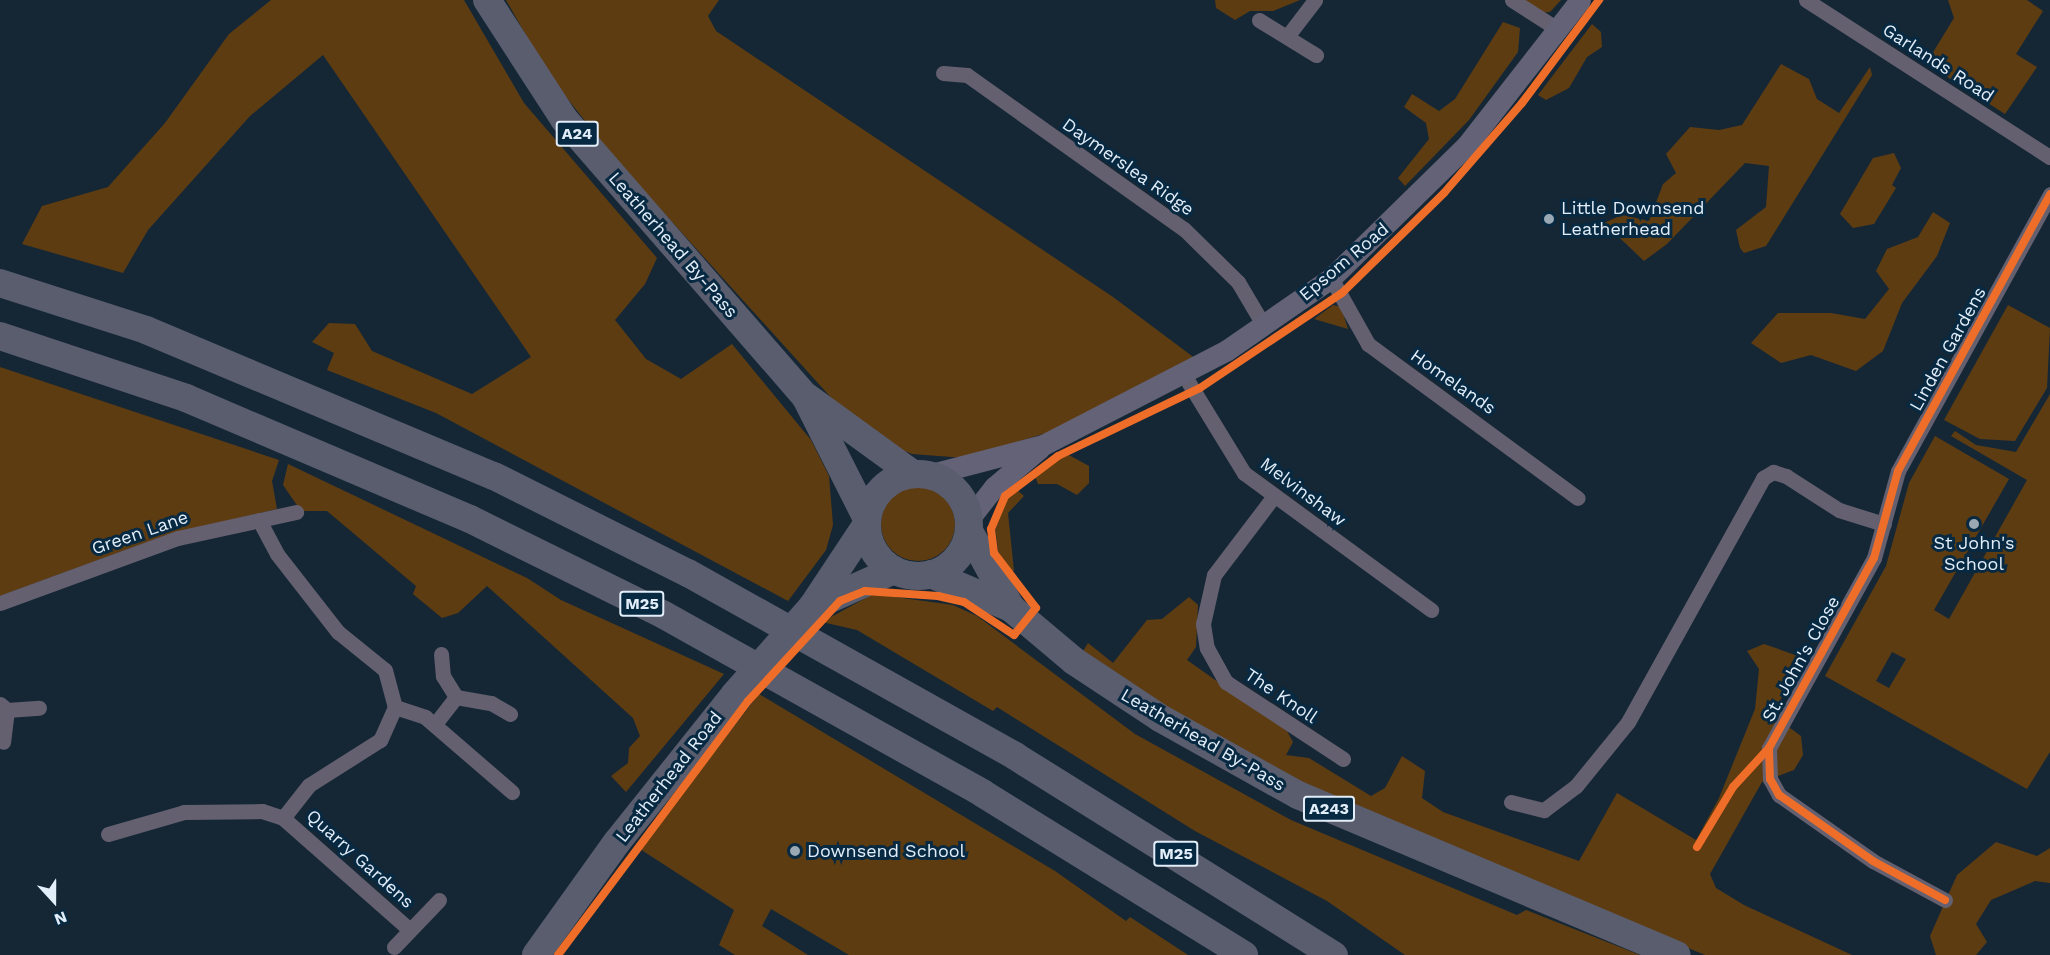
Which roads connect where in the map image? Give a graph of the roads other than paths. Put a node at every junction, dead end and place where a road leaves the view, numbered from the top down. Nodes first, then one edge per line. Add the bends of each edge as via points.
1 (488, 0) edge
2 (1316, 0) edge
3 (1512, 0) edge
4 (1580, 0) edge
5 (1806, 0) edge
6 (1259, 20) dead end
7 (1559, 30) junction
8 (1289, 34) junction
9 (1316, 55) dead end
10 (943, 73) dead end
11 (2050, 157) edge
12 (2050, 194) edge
13 (1331, 278) junction
14 (0, 284) edge
15 (1264, 326) junction
16 (0, 336) edge
17 (1184, 375) junction
18 (805, 396) junction
19 (1042, 445) junction
20 (920, 474) junction
21 (1274, 496) junction
22 (1578, 498) dead end
23 (296, 512) dead end
24 (259, 520) junction
25 (867, 522) junction
26 (1884, 524) junction
27 (969, 525) junction
28 (894, 570) junction
29 (930, 574) junction
30 (0, 603) edge
31 (812, 607) junction
32 (1011, 608) junction
33 (1431, 610) dead end
34 (441, 654) dead end
35 (456, 698) junction
36 (3, 707) edge
37 (395, 707) junction
38 (39, 708) dead end
39 (510, 714) dead end
40 (435, 724) junction
41 (3, 742) dead end
42 (1343, 759) dead end
43 (512, 792) dead end
44 (1511, 801) dead end
45 (283, 818) junction
46 (108, 834) dead end
47 (439, 900) dead end
48 (1945, 900) dead end
49 (410, 930) junction
50 (394, 947) dead end
51 (536, 955) edge
52 (1244, 955) edge
53 (1334, 955) edge
54 (1677, 955) edge

1 - 18 highway, Leatherhead By-Pass / A24 via 564,120
2 - 8 street
3 - 7 street
4 - 7 main road, Epsom Road
5 - 11 street, Garlands Road
6 - 8 street
7 - 13 main road, Epsom Road via 1439,176
8 - 9 street
10 - 15 street, Daymerslea Ridge via 967,75 1184,229 1238,282
12 - 26 street, Linden Gardens via 1898,471
13 - 15 main road, Epsom Road
13 - 22 street, Homelands via 1368,344
14 - 53 highway, M25 via 167,339 494,476 647,553 1015,756
15 - 17 main road, Epsom Road
16 - 52 highway, M25 via 186,398 470,519 653,610 982,794
17 - 19 main road, Epsom Road
17 - 21 street, Melvinshaw via 1235,462
18 - 20 highway, Leatherhead By-Pass
18 - 25 highway, Leatherhead By-Pass
19 - 20 main road, Epsom Road
19 - 27 main road, Epsom Road via 994,487
20 - 25 highway via 882,489
20 - 27 highway via 956,490
21 - 33 street, Melvinshaw
21 - 42 street, The Knoll via 1214,575 1203,624 1207,648 1226,682
23 - 24 street, Green Lane
24 - 30 street, Green Lane via 178,538
24 - 37 street via 277,554 338,632 384,670
25 - 28 highway via 874,550
25 - 31 highway, Leatherhead Road
26 - 44 street via 1839,510 1786,476 1773,472 1763,478 1628,722 1576,786 1544,810
26 - 48 street, St. John's Close via 1874,558 1769,748 1768,765 1779,795 1873,861
27 - 29 highway via 956,559
27 - 32 highway, Leatherhead By-Pass / A243
28 - 29 highway
28 - 31 highway, Leatherhead Road
29 - 32 highway, Leatherhead By-Pass / A243
31 - 51 highway, Leatherhead Road, bridge via 735,694 617,842
32 - 54 highway, Leatherhead By-Pass / A243 via 1074,661 1246,769 1376,830
34 - 35 street via 443,675
35 - 39 street via 491,703
35 - 40 street
36 - 38 street
36 - 41 street
37 - 40 street
37 - 45 street, Quarry Gardens via 380,740 309,785
40 - 43 street
45 - 46 street, Quarry Gardens via 211,809
45 - 49 street, Quarry Gardens
47 - 49 street, Quarry Gardens
49 - 50 street, Quarry Gardens

